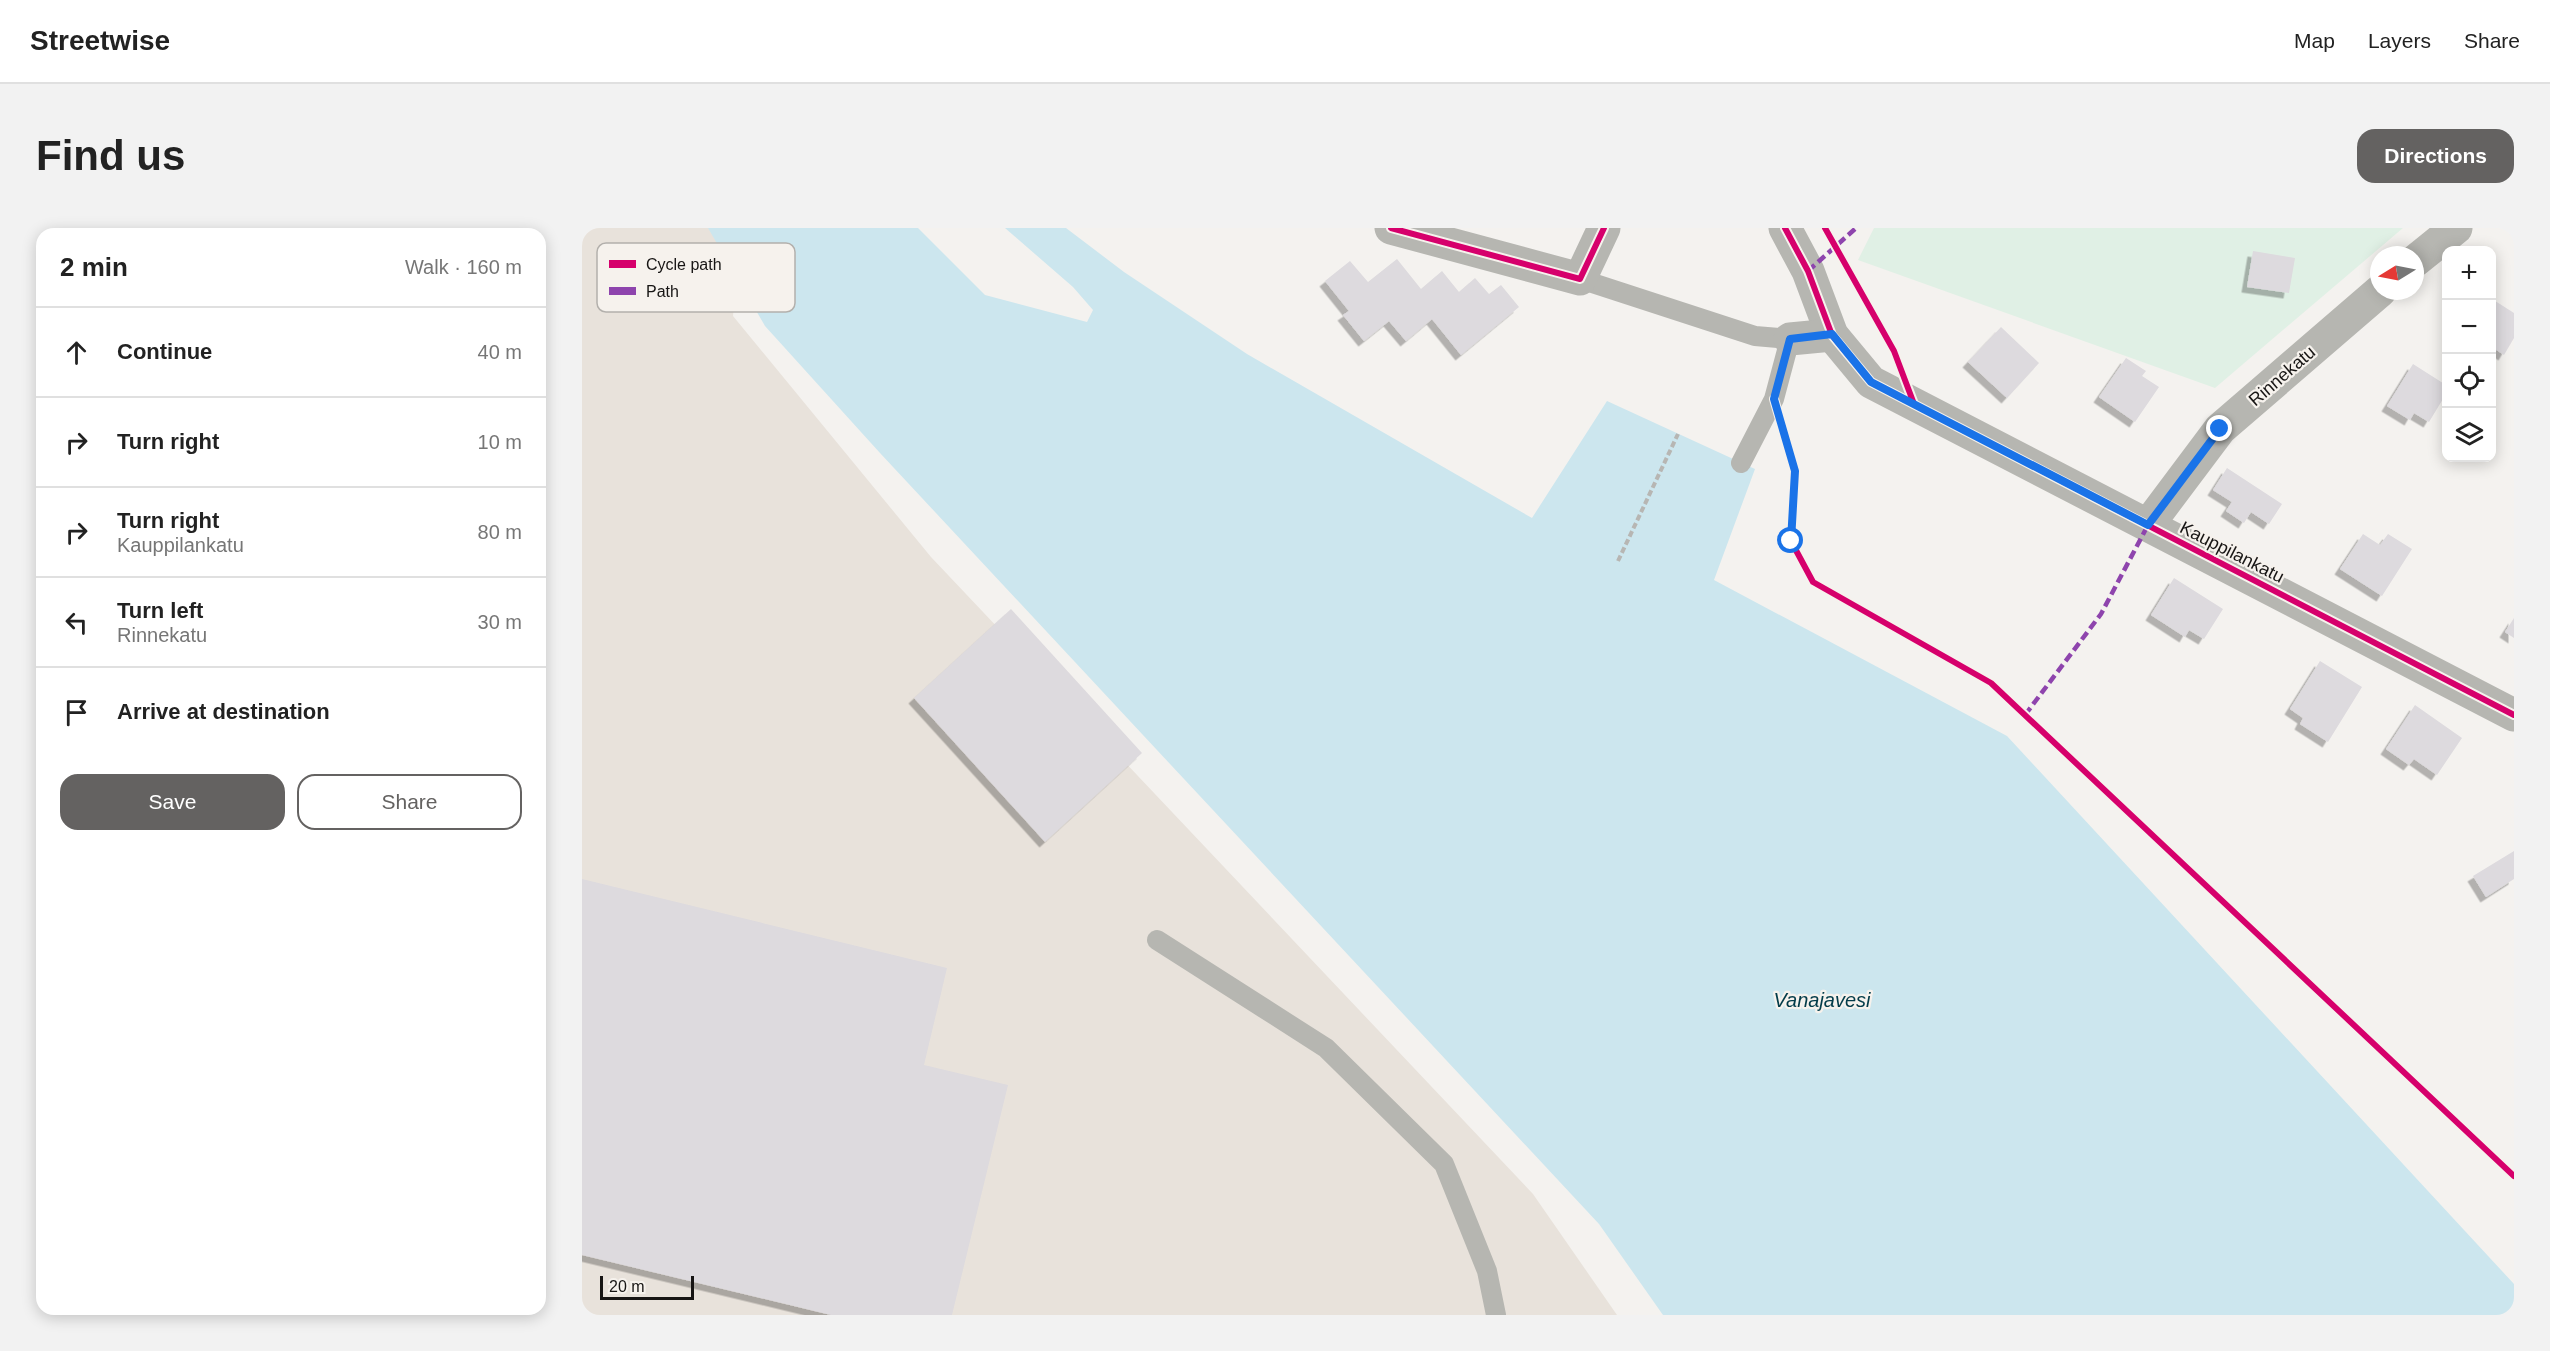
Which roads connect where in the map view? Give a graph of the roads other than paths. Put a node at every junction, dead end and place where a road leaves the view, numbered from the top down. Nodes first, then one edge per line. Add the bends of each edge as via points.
1 (1391, 228) edge
2 (1604, 228) edge
3 (1785, 228) edge
4 (2456, 228) edge
5 (2424, 254) edge
6 (1580, 279) junction
7 (2370, 300) edge
8 (1832, 334) junction
9 (1790, 339) junction
10 (1741, 463) dead end
11 (2148, 525) junction
12 (2514, 715) edge
13 (1157, 940) dead end
14 (1496, 1315) edge

1 - 6 street
2 - 6 street
3 - 8 street, Kauppilankatu via 1808,271
4 - 5 street
6 - 9 lane via 1755,336
7 - 11 street, Rinnekatu via 2220,429
8 - 9 street
8 - 11 street, Kauppilankatu via 1871,382
9 - 10 lane via 1774,399
11 - 12 street, Kauppilankatu
13 - 14 lane via 1326,1048 1444,1164 1487,1271

